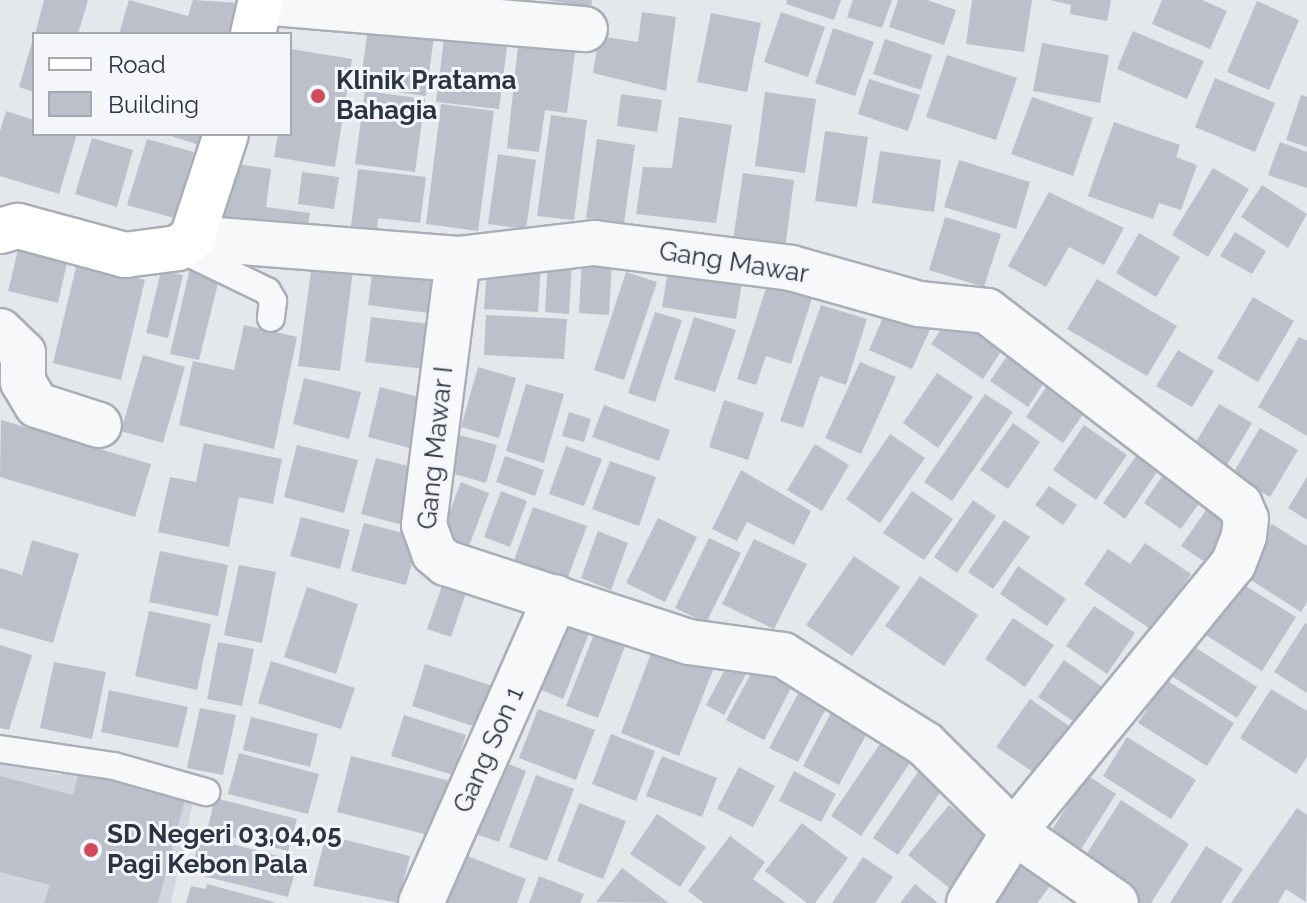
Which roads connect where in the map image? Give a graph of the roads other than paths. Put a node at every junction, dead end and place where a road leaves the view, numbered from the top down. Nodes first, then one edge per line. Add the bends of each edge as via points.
1 (258, 12) edge
2 (585, 29) dead end
3 (225, 136) edge
4 (0, 231) edge
5 (185, 243) junction
6 (458, 259) junction
7 (271, 318) dead end
8 (0, 331) edge
9 (99, 425) dead end
10 (556, 597) junction
11 (0, 749) edge
12 (206, 792) dead end
13 (1014, 832) junction
14 (421, 903) edge
15 (969, 903) edge
16 (1116, 903) edge

1 - 2 street
3 - 5 street
4 - 5 street via 18,226 125,255
5 - 6 street, Gang Mawar
5 - 7 lane via 267,291 273,301
6 - 10 street, Gang Mawar I via 426,541 446,563
6 - 13 street, Gang Mawar via 594,243 791,268 919,304 987,311 1240,505 1246,519 1233,564
8 - 9 street via 23,353 23,382 37,405
10 - 13 street, Gang Mawar I via 689,642 783,655 925,744
10 - 14 street, Gang Son 1
11 - 12 lane via 114,766
13 - 15 street
13 - 16 street, Gang Mawar I

